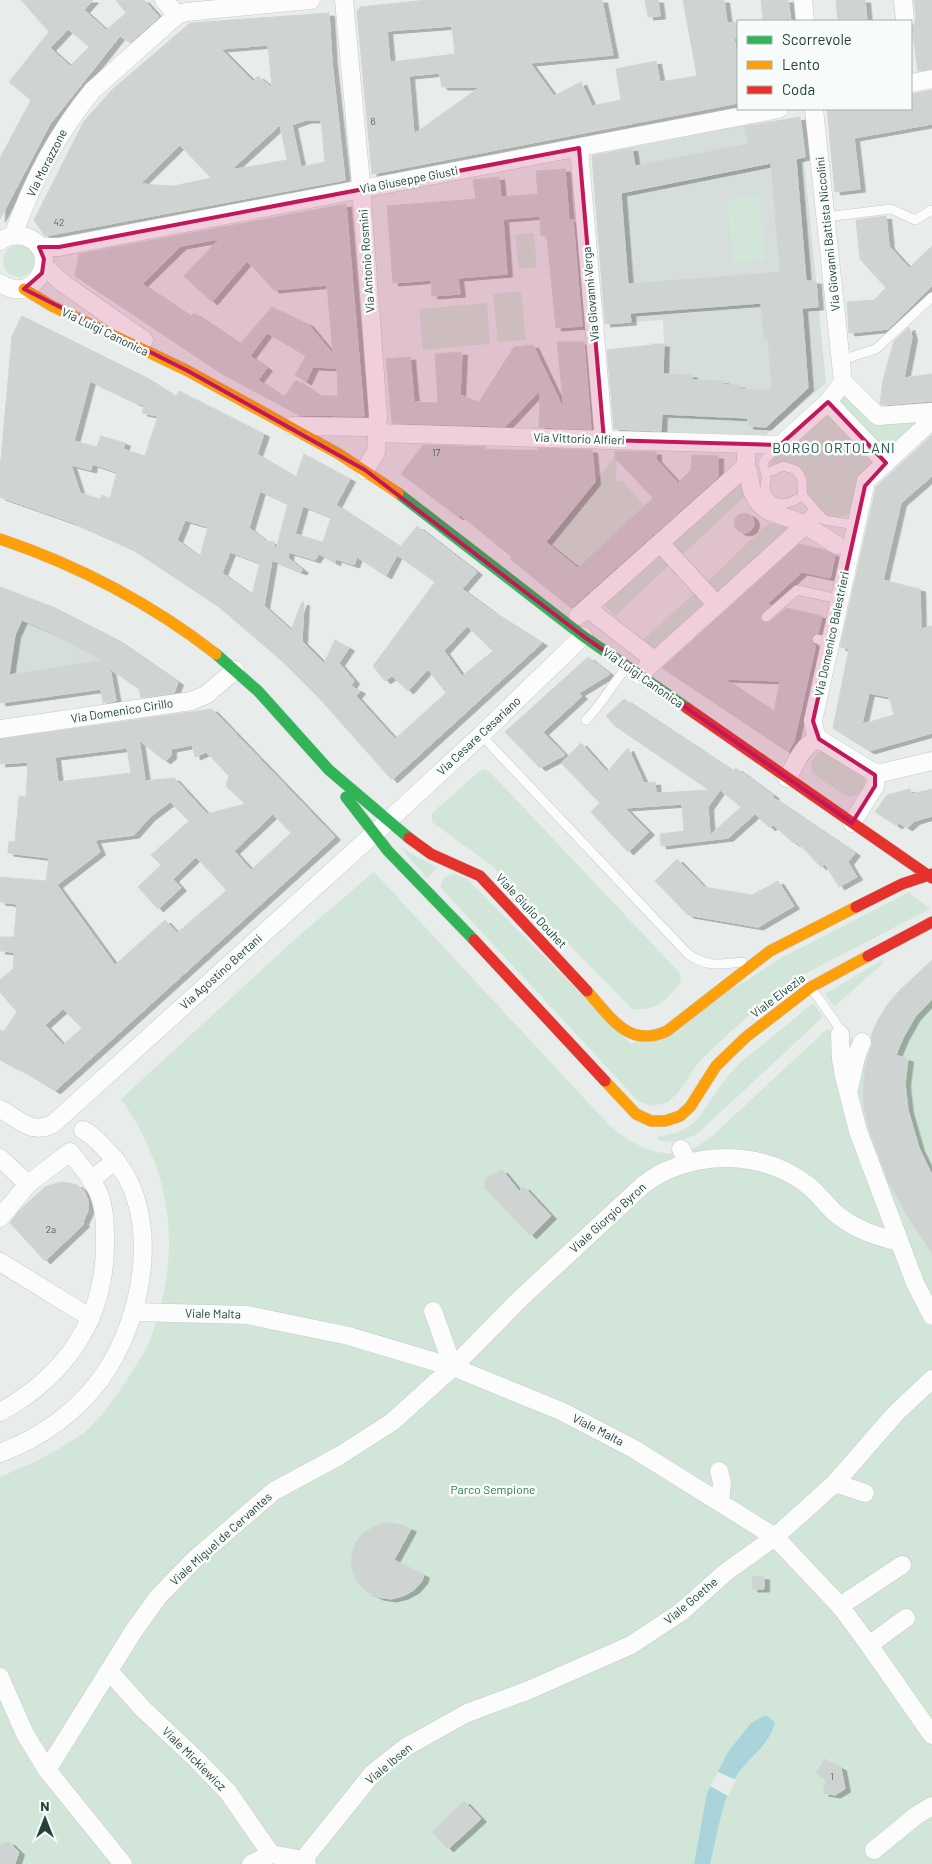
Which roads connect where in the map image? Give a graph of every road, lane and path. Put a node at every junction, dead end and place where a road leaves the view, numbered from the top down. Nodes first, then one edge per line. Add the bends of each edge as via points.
1 (164, 0) edge
2 (311, 0) edge
3 (344, 0) edge
4 (803, 0) edge
5 (903, 0) edge
6 (177, 15) junction
7 (805, 20) edge
8 (905, 20) edge
9 (932, 79) edge
10 (912, 81) edge
11 (774, 110) edge
12 (814, 110) edge
13 (579, 148) junction
14 (361, 188) junction
15 (932, 210) edge
16 (826, 217) junction
17 (6, 239) edge
18 (39, 247) junction
19 (44, 266) junction
20 (0, 284) edge
21 (24, 289) junction
22 (932, 297) edge
23 (841, 360) junction
24 (188, 371) junction
25 (844, 382) junction
26 (828, 402) junction
27 (932, 412) edge
28 (932, 420) edge
29 (290, 426) junction
30 (372, 430) junction
31 (604, 440) junction
32 (780, 445) junction
33 (886, 463) junction
34 (365, 470) junction
35 (772, 471) dead end
36 (797, 500) dead end
37 (809, 521) junction
38 (856, 525) junction
39 (0, 539) edge
40 (660, 543) junction
41 (838, 545) dead end
42 (839, 599) junction
43 (716, 604) junction
44 (766, 617) dead end
45 (583, 636) junction
46 (654, 660) junction
47 (235, 670) junction
48 (633, 671) junction
49 (586, 720) dead end
50 (0, 728) edge
51 (481, 735) junction
52 (822, 741) junction
53 (932, 761) edge
54 (330, 772) junction
55 (872, 772) junction
56 (787, 778) junction
57 (389, 820) junction
58 (852, 823) junction
59 (374, 834) junction
60 (461, 865) junction
61 (440, 872) dead end
62 (930, 876) edge
63 (932, 922) edge
64 (755, 960) junction
65 (811, 987) junction
66 (840, 1034) joint
67 (862, 1042) dead end
68 (849, 1092) junction
69 (0, 1109) edge
70 (83, 1130) dead end
71 (0, 1158) edge
72 (116, 1160) junction
73 (91, 1180) junction
74 (28, 1184) junction
75 (0, 1218) edge
76 (899, 1242) junction
77 (0, 1262) edge
78 (433, 1311) dead end
79 (133, 1312) junction
80 (932, 1316) edge
81 (91, 1318) junction
82 (454, 1367) junction
83 (932, 1380) edge
84 (0, 1412) edge
85 (0, 1453) edge
86 (719, 1471) dead end
87 (835, 1483) junction
88 (864, 1494) dead end
89 (720, 1502) junction
90 (775, 1537) junction
91 (902, 1565) dead end
92 (840, 1606) junction
93 (906, 1618) dead end
94 (869, 1645) junction
95 (109, 1671) junction
96 (0, 1677) edge
97 (530, 1690) joint
98 (932, 1735) edge
99 (47, 1770) junction
100 (932, 1806) edge
101 (874, 1850) dead end
102 (271, 1854) junction
103 (305, 1862) edge
104 (123, 1864) edge
105 (251, 1864) edge

1 - 6 street
2 - 6 street
3 - 14 street, Via Antonio Rosmini
4 - 7 street
5 - 8 street
6 - 17 street, Via Morazzone via 81,104 60,134
9 - 10 street
11 - 13 street, Via Giuseppe Giusti
12 - 16 street, Via Giovanni Battista Niccolini
13 - 14 street, Via Giuseppe Giusti
13 - 31 street, Via Giovanni Verga
14 - 18 street, Via Giuseppe Giusti via 59,247
14 - 30 street, Via Antonio Rosmini via 377,407
15 - 16 lane via 915,220 891,210
16 - 23 street, Via Giovanni Battista Niccolini
17 - 18 street via 29,238
18 - 19 street via 44,256
19 - 21 street via 37,281
19 - 24 street, Via Luigi Canonica via 64,284
20 - 21 street via 11,289
21 - 24 main road, Via Luigi Canonica via 52,306
22 - 23 lane via 876,349
23 - 25 street, Via Giovanni Battista Niccolini
24 - 29 main road, Via Luigi Canonica
25 - 26 street
25 - 27 street via 878,416
26 - 32 street
26 - 33 street
28 - 33 street, Via Domenico Balestrieri
29 - 30 street, Via Vittorio Alfieri
29 - 34 main road, Via Luigi Canonica
30 - 31 street, Via Vittorio Alfieri
30 - 34 street, Via Antonio Rosmini via 376,452
31 - 32 street, Via Vittorio Alfieri
32 - 36 lane via 763,464 765,488 780,504
33 - 38 street, Via Domenico Balestrieri via 866,481
34 - 45 main road, Via Luigi Canonica
35 - 38 lane via 783,466 796,470 803,481 803,496 824,520
37 - 40 street via 767,511 753,493 746,459
37 - 41 street
37 - 43 street
38 - 42 street, Via Domenico Balestrieri
39 - 47 main road via 34,550 111,584 184,628
40 - 43 street
40 - 46 street via 583,612
42 - 44 lane via 797,590
42 - 52 street, Via Domenico Balestrieri via 823,640 813,721 817,736
43 - 46 street
45 - 48 main road, Via Luigi Canonica
45 - 51 street, Via Cesare Cesariano
46 - 48 street
47 - 50 street, Via Domenico Cirillo via 206,695 191,701
47 - 54 main road
48 - 49 lane via 612,685
48 - 56 main road, Via Luigi Canonica
51 - 57 street, Via Cesare Cesariano
51 - 64 lane via 688,954 709,965
52 - 55 street
52 - 56 street via 809,744
53 - 55 street via 881,773
54 - 57 main road, Viale Giulio Douhet
54 - 59 main road
55 - 58 street via 876,778 875,786
56 - 58 main road, Via Luigi Canonica
57 - 59 street, Via Cesare Cesariano
57 - 60 main road, Viale Giulio Douhet via 429,853
58 - 62 main road, Via Luigi Canonica
59 - 65 main road, Viale Elvezia via 388,852 432,890 636,1114 651,1121 680,1116 690,1107 716,1066 746,1037
59 - 69 street, Via Agostino Bertani via 53,1124 36,1128
60 - 61 main road
60 - 64 main road, Viale Giulio Douhet via 490,886 624,1031 658,1036
62 - 64 main road via 902,884
63 - 65 main road, Viale Elvezia
65 - 66 lane
66 - 68 street via 841,1059
67 - 68 street
68 - 76 street via 858,1131
70 - 72 street
71 - 74 street
72 - 73 street
72 - 79 street via 137,1199 141,1223 141,1276
73 - 74 street via 70,1152
73 - 81 street via 103,1208 105,1255
74 - 75 street
76 - 80 street
76 - 82 street, Viale Giorgio Byron via 866,1233 835,1213 809,1187 781,1169 750,1159 685,1156 643,1185 522,1298
77 - 81 street
78 - 82 street
79 - 82 street, Viale Malta via 248,1314 349,1336
79 - 85 street via 115,1354 80,1403 40,1435
81 - 84 street via 73,1350 55,1372 27,1396
82 - 89 street, Viale Malta via 561,1411 634,1449
82 - 95 street, Viale Miguel de Cervantes via 392,1422 339,1456 274,1491 195,1560 158,1597
83 - 87 street, Viale Goethe via 895,1414
86 - 89 street via 722,1482
87 - 88 street
87 - 90 street, Viale Goethe
89 - 90 street, Viale Malta
90 - 92 street, Viale Malta
90 - 97 street, Viale Goethe via 726,1572 681,1612 631,1645
91 - 92 street
92 - 94 street, Viale Malta
93 - 94 street
94 - 98 street, Viale Malta
95 - 99 street, Viale Miguel de Cervantes
95 - 102 street, Viale Mickiewicz via 228,1792
96 - 99 street via 25,1734
97 - 103 street, Viale Ibsen via 467,1713 406,1747 373,1773
99 - 104 street
100 - 101 street
102 - 103 street
102 - 105 street

